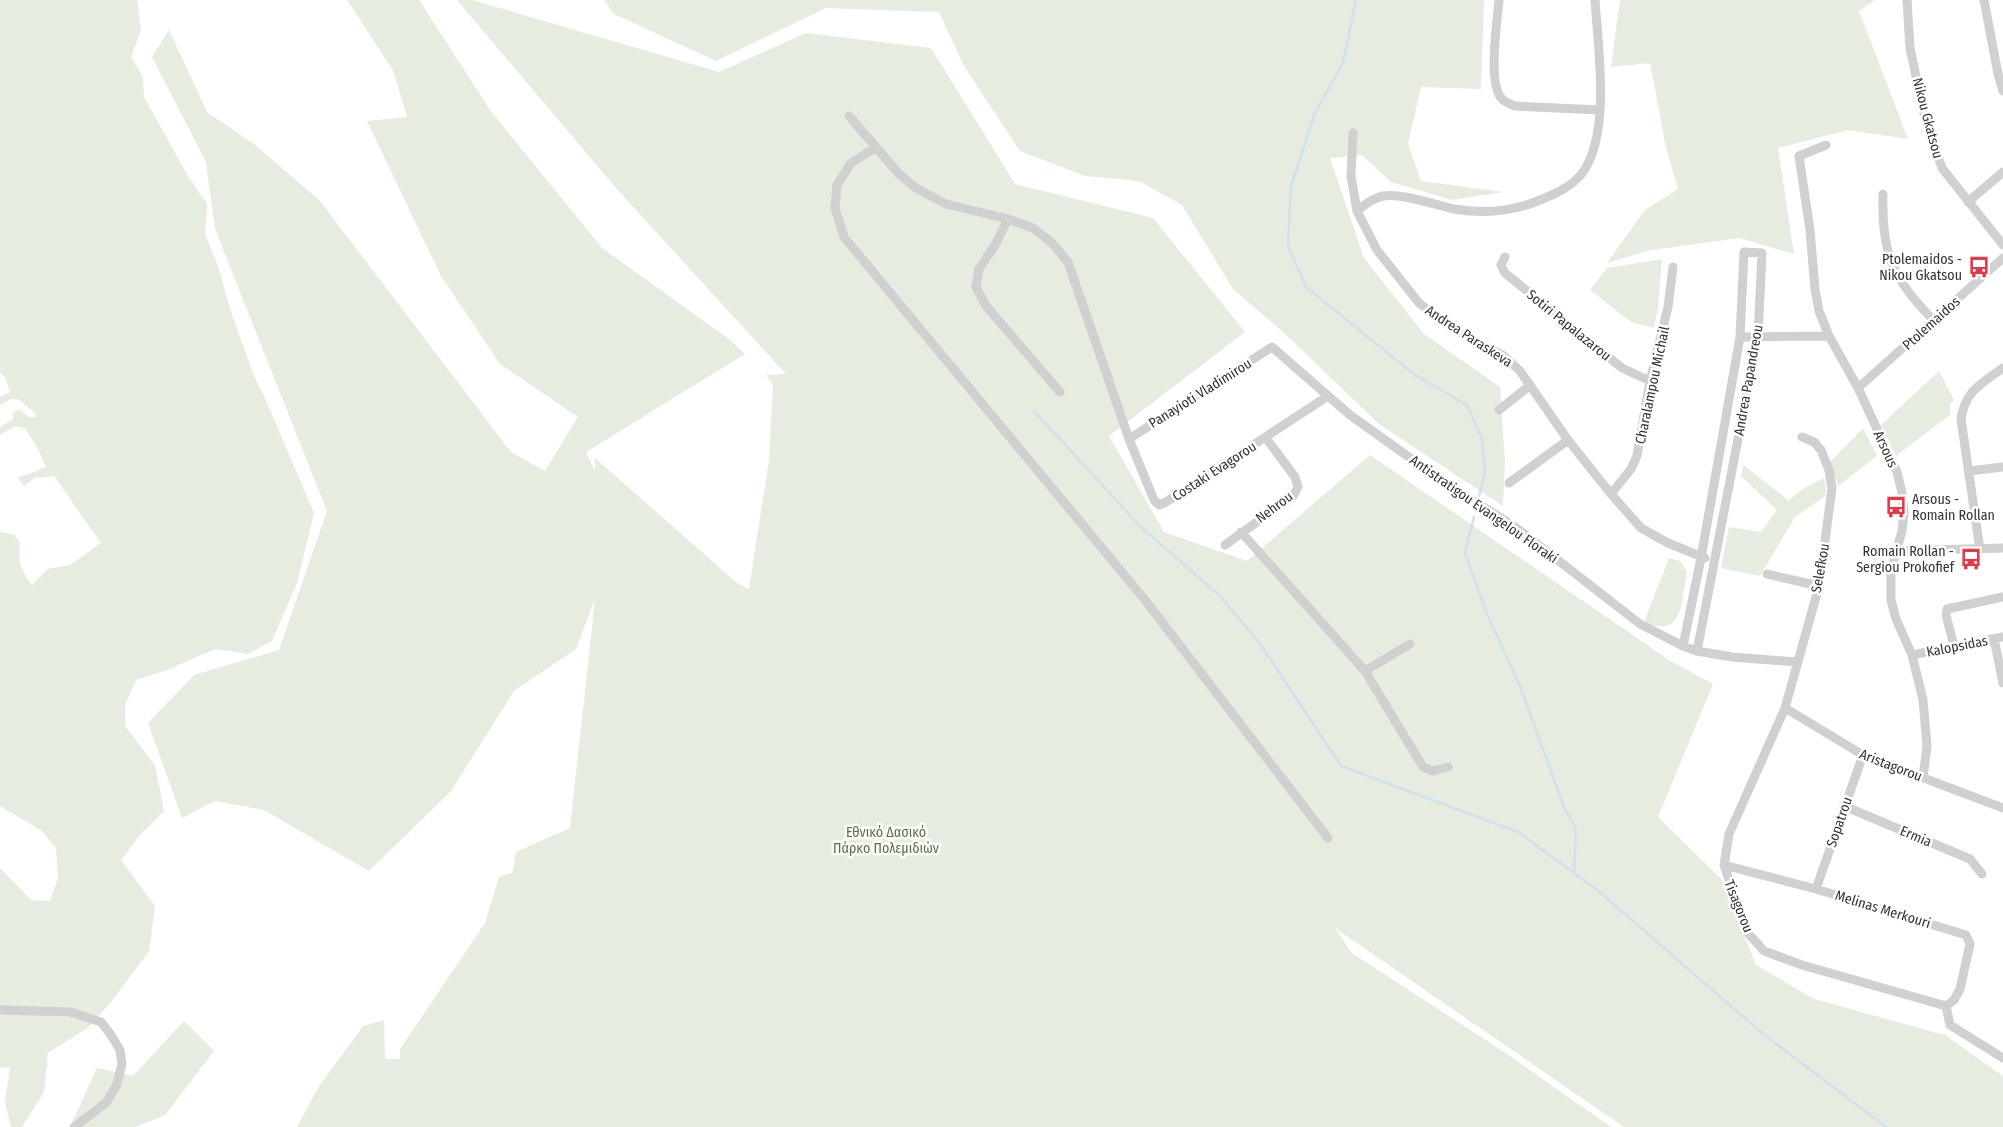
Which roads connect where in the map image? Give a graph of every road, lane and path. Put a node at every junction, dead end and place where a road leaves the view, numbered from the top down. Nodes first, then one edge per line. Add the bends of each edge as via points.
1 (1499, 0) edge
2 (1595, 0) edge
3 (1906, 0) edge
4 (1984, 0) edge
5 (2003, 91) edge
6 (1600, 110) junction
7 (849, 116) dead end
8 (1353, 133) dead end
9 (1826, 145) dead end
10 (875, 148) junction
11 (2003, 172) edge
12 (1883, 194) dead end
13 (1968, 202) junction
14 (1357, 211) junction
15 (1008, 219) junction
16 (2003, 245) edge
17 (1505, 257) dead end
18 (2003, 258) edge
19 (1673, 267) dead end
20 (1934, 321) junction
21 (1758, 336) junction
22 (1829, 336) junction
23 (1740, 337) junction
24 (1272, 347) joint
25 (2003, 368) edge
26 (1650, 382) junction
27 (1529, 386) junction
28 (1858, 388) junction
29 (1060, 392) dead end
30 (1328, 396) junction
31 (1499, 410) dead end
32 (1802, 437) dead end
33 (1129, 438) junction
34 (1266, 438) junction
35 (1568, 440) junction
36 (2003, 467) edge
37 (1969, 471) junction
38 (1509, 482) dead end
39 (1610, 494) junction
40 (1241, 532) junction
41 (1225, 544) dead end
42 (2003, 548) edge
43 (1980, 550) junction
44 (1896, 551) junction
45 (1701, 558) junction
46 (1714, 560) junction
47 (1768, 574) dead end
48 (1819, 586) junction
49 (2003, 597) edge
50 (1999, 638) edge
51 (1410, 644) dead end
52 (1683, 646) junction
53 (1954, 646) junction
54 (1697, 651) junction
55 (1912, 655) junction
56 (1797, 662) junction
57 (1365, 671) junction
58 (2003, 683) edge
59 (1785, 708) junction
60 (1863, 755) junction
61 (1448, 767) dead end
62 (1923, 777) junction
63 (1844, 806) junction
64 (2003, 808) edge
65 (1328, 838) dead end
66 (1724, 865) junction
67 (1982, 874) dead end
68 (1816, 889) junction
69 (1946, 1006) junction
70 (0, 1010) edge
71 (2003, 1058) edge
72 (74, 1127) edge

1 - 6 street via 1494,74 1503,101 1515,106
2 - 6 street
3 - 13 street, Nikou Gkatsou via 1910,48 1925,118 1942,168
4 - 5 street
6 - 14 street via 1595,147 1583,172 1560,192 1521,208 1485,212 1394,196 1369,201
7 - 10 street
8 - 14 street, Andrea Paraskeva via 1351,176
9 - 22 street, Arsous via 1799,156 1815,289
10 - 15 street via 916,188 946,204
10 - 65 street via 851,163 837,185 835,208 844,237 1145,600
11 - 13 street
12 - 20 street via 1884,235 1889,256 1910,296
13 - 16 street, Nikou Gkatsou
14 - 27 street, Andrea Paraskeva via 1377,250 1419,302 1451,328 1504,356 1520,371
15 - 29 street via 979,269 976,287 986,306
15 - 33 street via 1033,228 1068,262
17 - 26 street, Sotiri Papalazarou via 1501,265 1505,274 1622,368
18 - 20 street, Ptolemaidos
19 - 26 street, Charalampou Michail via 1668,307
20 - 28 street, Ptolemaidos
21 - 22 street
21 - 23 street
21 - 23 street, Andrea Papandreou via 1762,253 1744,252
21 - 46 street, Andrea Papandreou
22 - 28 street, Arsous
23 - 45 street, Andrea Papandreou
24 - 30 street, Antistratigou Evangelou Floraki
24 - 33 street, Panayioti Vladimirou
25 - 37 street via 1970,393 1963,406 1961,419
26 - 39 street, Charalampou Michail via 1637,456 1632,468
27 - 31 street
27 - 35 street, Andrea Paraskeva
28 - 44 street, Arsous via 1897,472 1904,512
30 - 34 street, Costaki Evagorou
30 - 52 street, Antistratigou Evangelou Floraki via 1448,485 1514,526 1639,623
32 - 48 street, Selefkou via 1814,442 1821,450 1832,488
33 - 34 street, Costaki Evagorou via 1158,505
34 - 40 street, Nehrou via 1295,477 1298,487 1293,496
35 - 38 street
35 - 39 street, Andrea Paraskeva
36 - 37 street
37 - 43 street
39 - 45 street, Andrea Paraskeva via 1642,528
40 - 41 street, Nehrou
40 - 57 street
42 - 43 street
43 - 44 street
44 - 55 street, Arsous via 1891,570 1891,600
45 - 46 street, Andrea Paraskeva
45 - 52 street, Andrea Papandreou
46 - 54 street, Andrea Papandreou
47 - 48 street
48 - 56 street, Selefkou
49 - 53 street via 1947,609
50 - 53 street, Kalopsidas
50 - 58 street
51 - 57 street
52 - 54 street, Antistratigou Evangelou Floraki
53 - 55 street, Kalopsidas
54 - 56 street, Antistratigou Evangelou Floraki
55 - 62 street, Arsous via 1922,700 1927,746
56 - 59 street, Selefkou
57 - 61 street via 1423,767 1433,771
59 - 60 street, Aristagorou
59 - 66 street, Tisagorou via 1729,834
60 - 62 street, Aristagorou
60 - 63 street, Sopatrou
62 - 64 street, Aristagorou
63 - 67 street, Ermia via 1970,859
63 - 68 street, Sopatrou
66 - 68 street, Melinas Merkouri
66 - 69 street, Tisagorou via 1747,932 1764,951
68 - 69 street, Melinas Merkouri via 1966,935 1970,944 1960,989
69 - 71 street via 1950,1025
70 - 72 street via 71,1012 101,1022 112,1035 120,1050 122,1064 117,1084 107,1102

